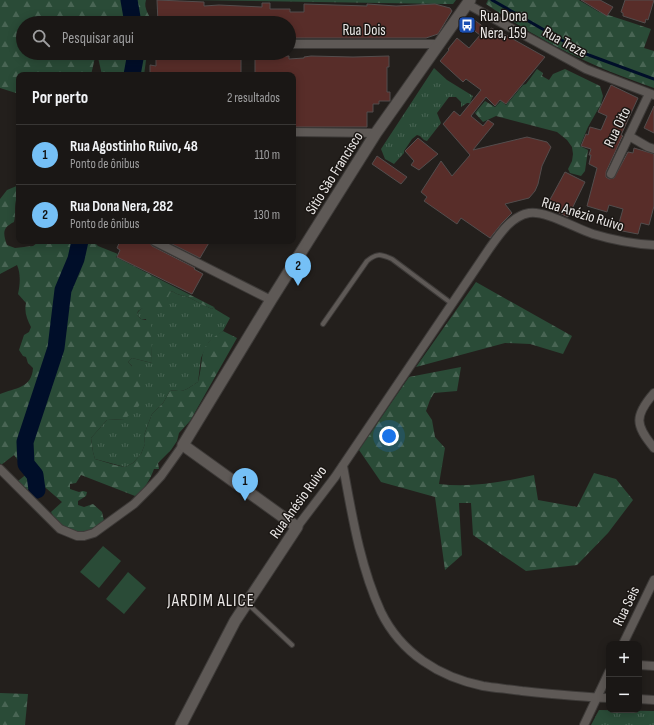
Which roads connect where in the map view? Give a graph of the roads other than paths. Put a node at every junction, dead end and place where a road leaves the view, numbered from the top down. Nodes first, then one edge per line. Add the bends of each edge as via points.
1 (469, 2) edge
2 (296, 44) edge
3 (439, 44) junction
4 (652, 95) edge
5 (296, 132) edge
6 (376, 133) junction
7 (629, 136) junction
8 (654, 148) edge
9 (611, 174) dead end
10 (160, 244) edge
11 (654, 244) edge
12 (271, 300) junction
13 (452, 304) junction
14 (323, 324) dead end
15 (654, 393) edge
16 (183, 445) junction
17 (654, 448) edge
18 (342, 466) junction
19 (0, 469) edge
20 (297, 527) junction
21 (654, 580) edge
22 (247, 603) junction
23 (624, 641) edge
24 (292, 645) dead end
25 (642, 665) edge
26 (654, 666) edge
27 (606, 677) edge
28 (596, 698) junction
29 (606, 698) edge
30 (642, 699) edge
31 (654, 700) edge
32 (181, 725) edge
33 (584, 725) edge

1 - 3 street, Sítio São Francisco
1 - 4 street, Rua Treze via 586,69
2 - 3 street, Rua Dois
3 - 6 street, Sítio São Francisco
4 - 7 street, Rua Oito
5 - 6 street
6 - 12 street, Sítio São Francisco
7 - 8 street
7 - 9 street, Rua Oito
10 - 12 street
11 - 13 street, Rua Anézio Ruivo via 634,244 612,239 538,212 528,213 507,226
12 - 16 street, Sítio São Francisco
13 - 14 lane via 392,259 375,255 367,261
13 - 18 street, Rua Anésio Ruivo
15 - 17 street via 641,411 640,420 640,428
16 - 19 street via 161,476 134,504 94,533 84,536 60,529
16 - 20 street
18 - 20 street, Rua Anésio Ruivo
18 - 28 street via 369,579 382,612 411,652 437,670 483,686
20 - 22 street, Rua Anésio Ruivo
21 - 23 street, Rua Seis
22 - 24 lane
22 - 32 street, Rua Anésio Ruivo
25 - 26 street
27 - 28 street
28 - 29 street
28 - 33 street
30 - 31 street

